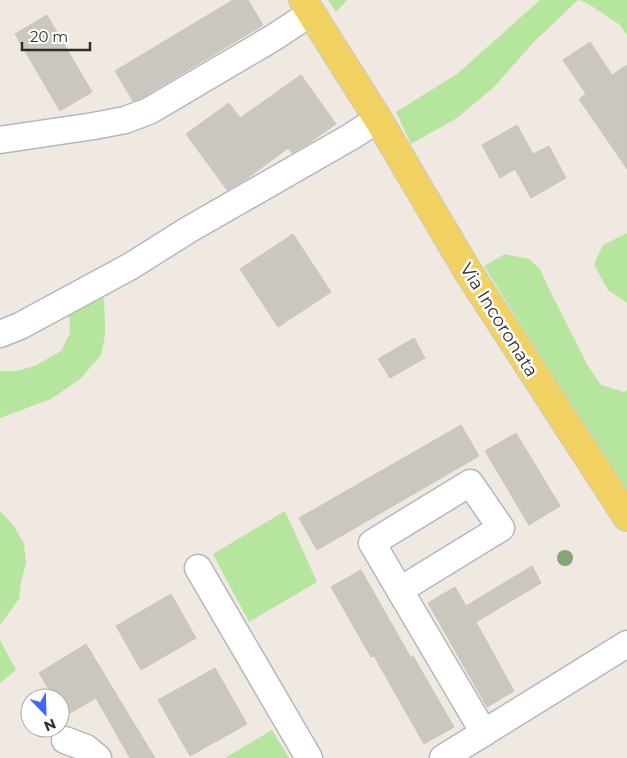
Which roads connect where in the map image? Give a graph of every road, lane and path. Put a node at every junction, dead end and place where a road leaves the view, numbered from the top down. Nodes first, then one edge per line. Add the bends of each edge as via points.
1 (307, 7) edge
2 (378, 119) junction
3 (0, 140) edge
4 (0, 334) edge
5 (627, 517) edge
6 (198, 568) dead end
7 (400, 590) junction
8 (627, 644) edge
9 (484, 733) junction
10 (65, 740) dead end
11 (98, 758) edge
12 (309, 758) edge
13 (443, 758) edge

1 - 2 main road, Via Incoronata
1 - 3 street, Via Incoronata via 273,38 149,111 125,120
2 - 4 street via 131,266
2 - 5 main road, Via Incoronata via 467,270
6 - 12 street
7 - 7 street via 372,543 470,483 501,528
7 - 9 street
8 - 9 street
9 - 13 street
10 - 11 street via 86,748

